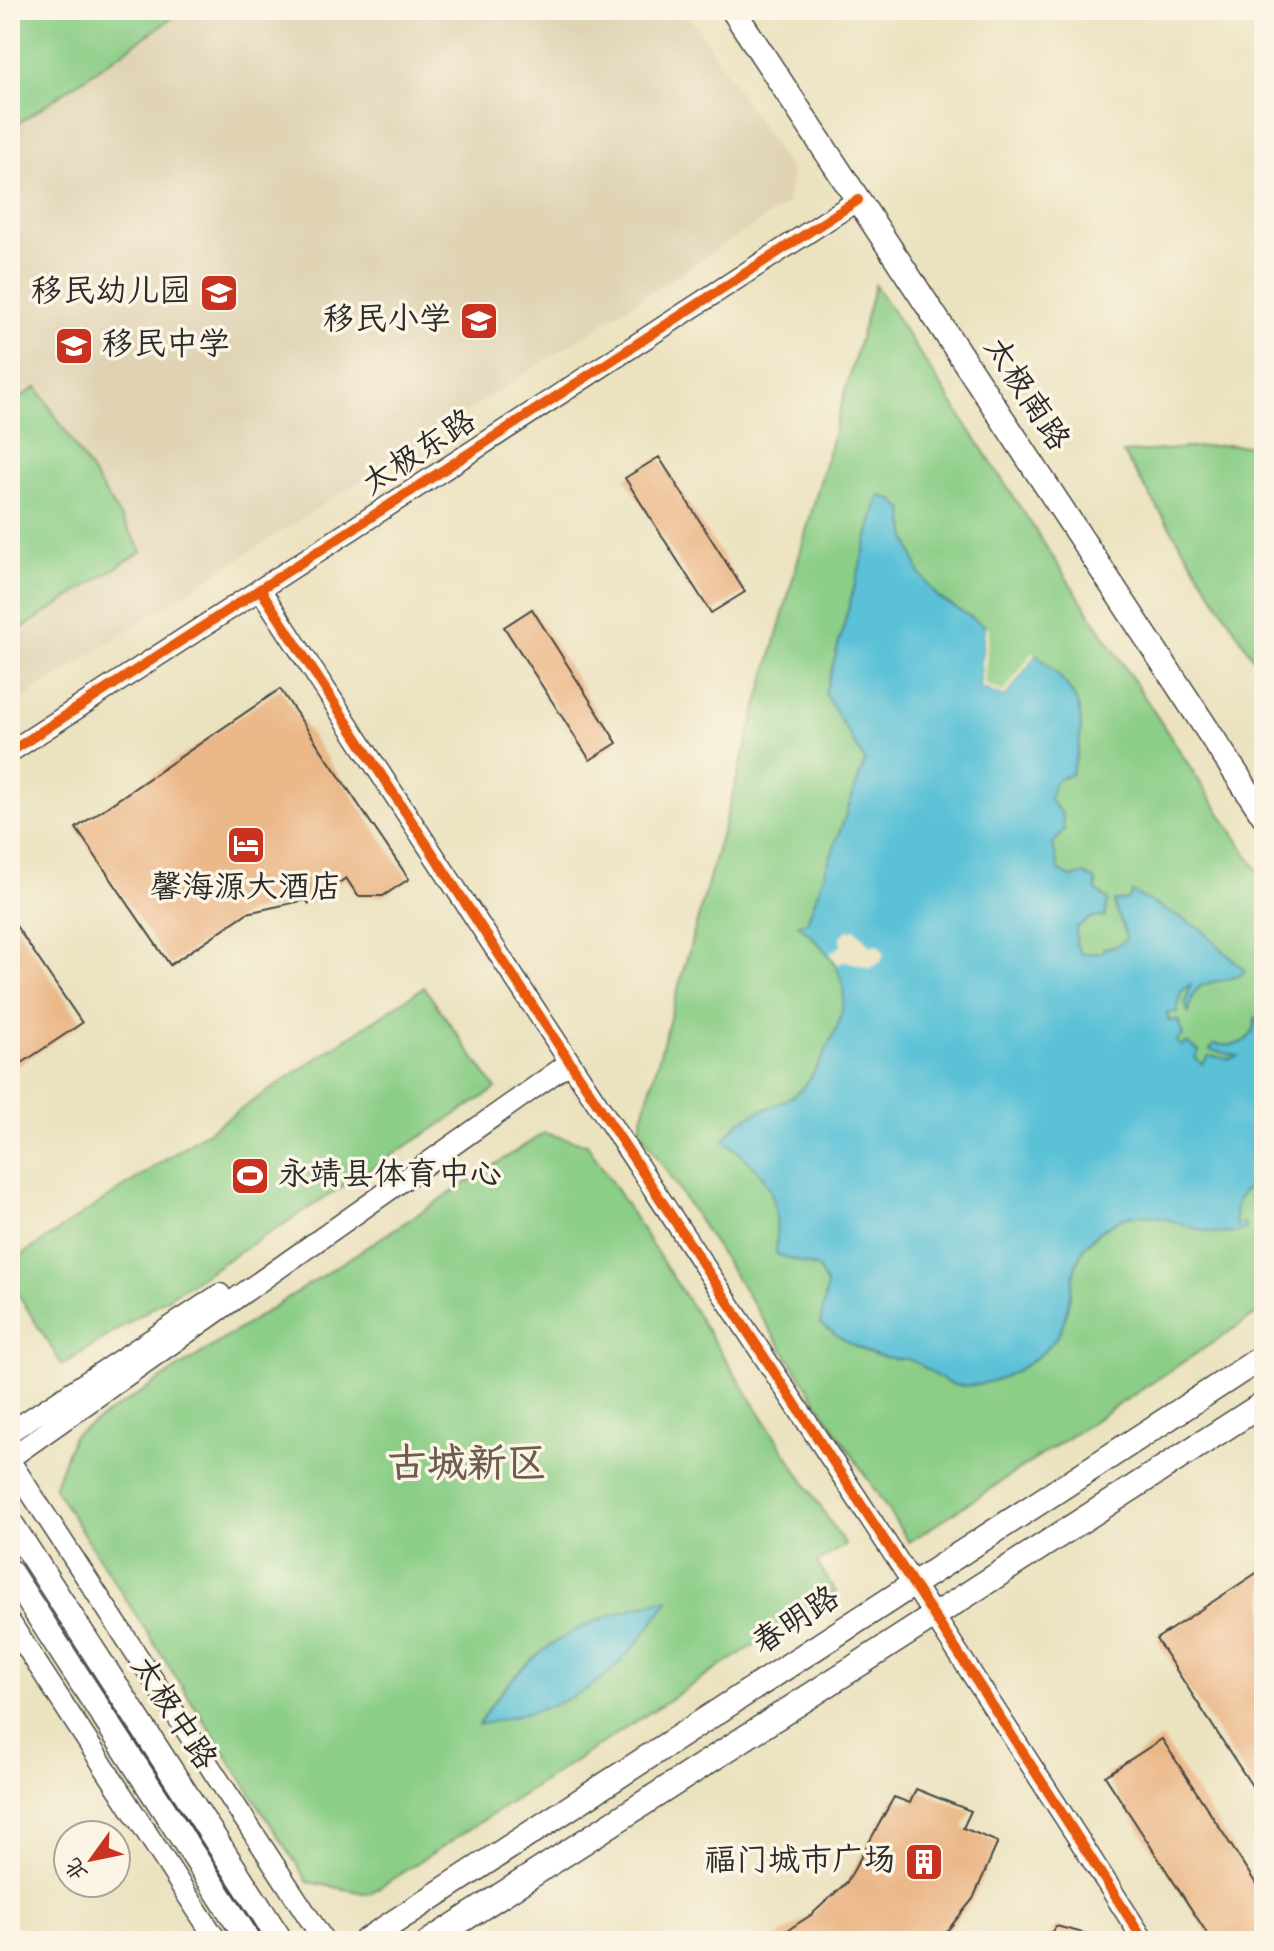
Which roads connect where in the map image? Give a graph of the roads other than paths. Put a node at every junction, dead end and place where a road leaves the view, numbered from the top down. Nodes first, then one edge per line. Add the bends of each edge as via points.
1 (733, 10) edge
2 (858, 200) junction
3 (260, 589) junction
4 (10, 752) edge
5 (1264, 816) edge
6 (569, 1063) junction
7 (1264, 1356) edge
8 (1264, 1403) edge
9 (10, 1432) edge
10 (10, 1460) edge
11 (10, 1522) edge
12 (10, 1572) edge
13 (915, 1583) junction
14 (935, 1613) junction
15 (10, 1622) edge
16 (217, 1941) edge
17 (249, 1941) edge
18 (281, 1941) edge
19 (324, 1941) edge
20 (365, 1941) edge
21 (430, 1941) edge
22 (1144, 1941) edge

1 - 2 main road, 太极南路
2 - 3 street, 太极东路
2 - 5 main road, 太极南路
3 - 4 street, 太极东路
3 - 6 street
6 - 9 street
6 - 10 street
6 - 13 street
7 - 13 main road, 春明路
8 - 14 main road
10 - 19 street
11 - 18 main road, 太极中路
12 - 17 main road, 太极中路
13 - 14 street
13 - 20 main road, 春明路
14 - 21 main road
14 - 22 street
15 - 16 street

